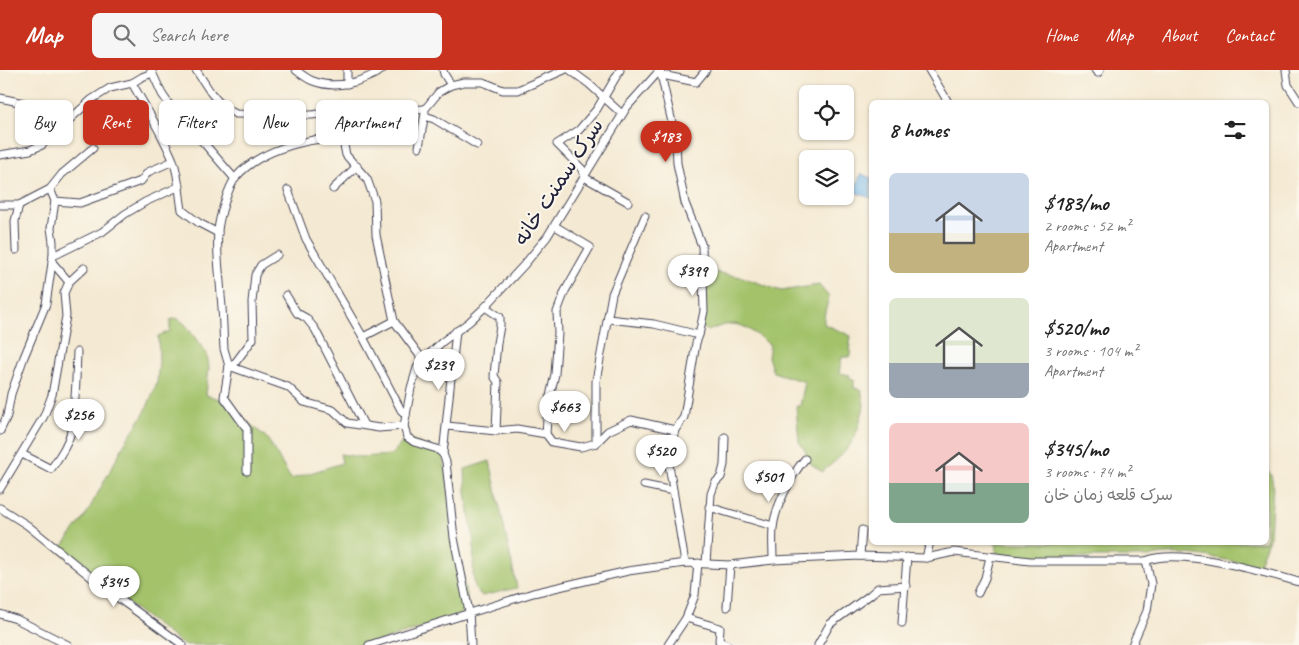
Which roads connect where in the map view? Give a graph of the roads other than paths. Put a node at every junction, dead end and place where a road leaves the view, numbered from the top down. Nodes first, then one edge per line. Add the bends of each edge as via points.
1 (196, 70) edge
2 (296, 70) edge
3 (347, 70) edge
4 (382, 70) edge
5 (443, 70) edge
6 (564, 70) edge
7 (570, 70) edge
8 (620, 70) edge
9 (706, 70) edge
10 (929, 70) edge
11 (1094, 70) edge
12 (1100, 70) edge
13 (1286, 70) edge
14 (152, 71) edge
15 (660, 72) edge
16 (548, 73) edge
17 (132, 83) junction
18 (347, 84) junction
19 (451, 85) junction
20 (0, 98) edge
21 (603, 98) junction
22 (947, 100) edge
23 (15, 101) edge
24 (1299, 102) edge
25 (425, 112) junction
26 (622, 114) junction
27 (316, 140) edge
28 (344, 145) edge
29 (477, 145) dead end
30 (419, 147) dead end
31 (93, 148) dead end
32 (0, 154) edge
33 (173, 161) junction
34 (357, 166) junction
35 (584, 177) junction
36 (235, 179) junction
37 (180, 186) junction
38 (50, 189) junction
39 (288, 190) dead end
40 (333, 190) dead end
41 (55, 201) junction
42 (628, 202) dead end
43 (0, 205) edge
44 (20, 205) junction
45 (645, 216) dead end
46 (555, 226) junction
47 (218, 233) junction
48 (16, 250) dead end
49 (277, 256) dead end
50 (53, 259) junction
51 (84, 268) dead end
52 (69, 282) junction
53 (286, 295) dead end
54 (485, 307) junction
55 (608, 319) junction
56 (394, 321) junction
57 (456, 331) junction
58 (699, 335) junction
59 (363, 338) junction
60 (77, 352) dead end
61 (423, 360) junction
62 (230, 367) junction
63 (406, 415) junction
64 (364, 425) junction
65 (404, 426) junction
66 (447, 426) junction
67 (675, 430) junction
68 (0, 431) edge
69 (496, 431) junction
70 (546, 434) junction
71 (725, 437) dead end
72 (596, 443) junction
73 (22, 454) junction
74 (443, 454) junction
75 (804, 459) dead end
76 (247, 471) dead end
77 (644, 485) dead end
78 (0, 489) edge
79 (673, 491) junction
80 (709, 507) junction
81 (0, 508) edge
82 (773, 526) junction
83 (862, 530) dead end
84 (929, 545) edge
85 (860, 556) junction
86 (907, 557) junction
87 (926, 558) junction
88 (990, 558) junction
89 (773, 560) junction
90 (1146, 561) junction
91 (685, 562) junction
92 (702, 563) junction
93 (730, 565) junction
94 (1299, 582) edge
95 (906, 586) junction
96 (978, 593) dead end
97 (728, 607) dead end
98 (469, 612) junction
99 (0, 614) edge
100 (686, 618) junction
101 (902, 623) dead end
102 (68, 645) edge
103 (183, 645) edge
104 (369, 645) edge
105 (471, 645) edge
106 (668, 645) edge
107 (728, 645) edge
108 (818, 645) edge
109 (1132, 645) edge

1 - 25 street via 211,93 236,114 312,115 357,108
2 - 18 street via 312,81
3 - 18 street
4 - 18 street
5 - 19 street
6 - 16 street
7 - 21 street
8 - 21 street
9 - 15 street via 696,82
10 - 22 street
11 - 12 street
13 - 24 street via 1288,85
14 - 17 street
14 - 36 street via 162,94 184,126
15 - 26 street, سرک سمنت خانه
15 - 58 street via 676,140 685,203 702,246 704,311
16 - 19 street via 518,90 502,90 483,82
17 - 32 street via 110,88 91,100 42,145
17 - 33 street
19 - 25 street via 439,92
20 - 23 street
21 - 26 street
21 - 35 street via 578,130 557,144 582,169
25 - 29 street
25 - 30 street
26 - 35 street, سرک سمنت خانه
27 - 36 street via 285,147 266,156
28 - 34 street via 346,155
31 - 38 street via 62,174
33 - 37 street
33 - 41 street via 148,172 141,181 80,203
34 - 40 street
34 - 56 street via 367,179 375,201 376,235
35 - 42 street
35 - 46 street, سرک سمنت خانه
36 - 47 street via 224,204
37 - 47 street via 182,210
37 - 50 street via 145,202 102,232
38 - 41 street
38 - 44 street
39 - 59 street via 306,239
41 - 50 street via 51,228
43 - 44 street
44 - 48 street via 15,221
45 - 55 street via 612,294
46 - 54 street, سرک سمنت خانه
46 - 70 street via 590,247 557,312 558,333
47 - 62 street via 224,350
49 - 62 street via 258,268 253,287 254,336
50 - 52 street
50 - 68 street via 46,304
51 - 52 street
52 - 73 street via 64,293 66,316 52,395
53 - 64 street via 297,314 306,318 315,329
54 - 57 street, سرک سمنت خانه
54 - 69 street via 500,317 494,376 498,382
55 - 58 street via 654,324
55 - 72 street via 596,381
56 - 59 street
56 - 61 street
57 - 61 street, سرک سمنت خانه
57 - 66 street
58 - 67 street via 684,417
59 - 63 street
60 - 73 street via 73,420 63,451 51,469
61 - 63 street, سرک سمنت خانه via 417,368
62 - 64 street via 288,387 304,402 334,410 347,423
62 - 76 street via 224,397 247,429
63 - 65 street, سرک سمنت خانه
64 - 65 street via 379,428
65 - 74 street via 411,440
66 - 69 street
66 - 74 street
67 - 72 street via 631,420 608,431
67 - 79 street via 668,459
69 - 70 street via 517,428
70 - 72 street via 552,442 582,447
71 - 80 street via 724,465
73 - 78 street
74 - 98 street via 454,538
75 - 82 street via 797,468
77 - 79 street
79 - 91 street
80 - 82 street
80 - 92 street
81 - 103 street via 27,525
82 - 89 street
83 - 85 street
84 - 87 street
85 - 86 street
85 - 89 street
86 - 87 street
86 - 95 street
87 - 88 street via 954,552
88 - 90 street
88 - 96 street
89 - 93 street
90 - 94 street via 1184,556
90 - 109 street via 1151,584 1147,611
91 - 92 street
91 - 98 street via 572,583
92 - 93 street
92 - 100 street
93 - 97 street
95 - 101 street
95 - 108 street via 878,588 830,624
98 - 104 street
98 - 105 street
99 - 102 street
100 - 106 street
100 - 107 street via 718,626 721,630 719,641

